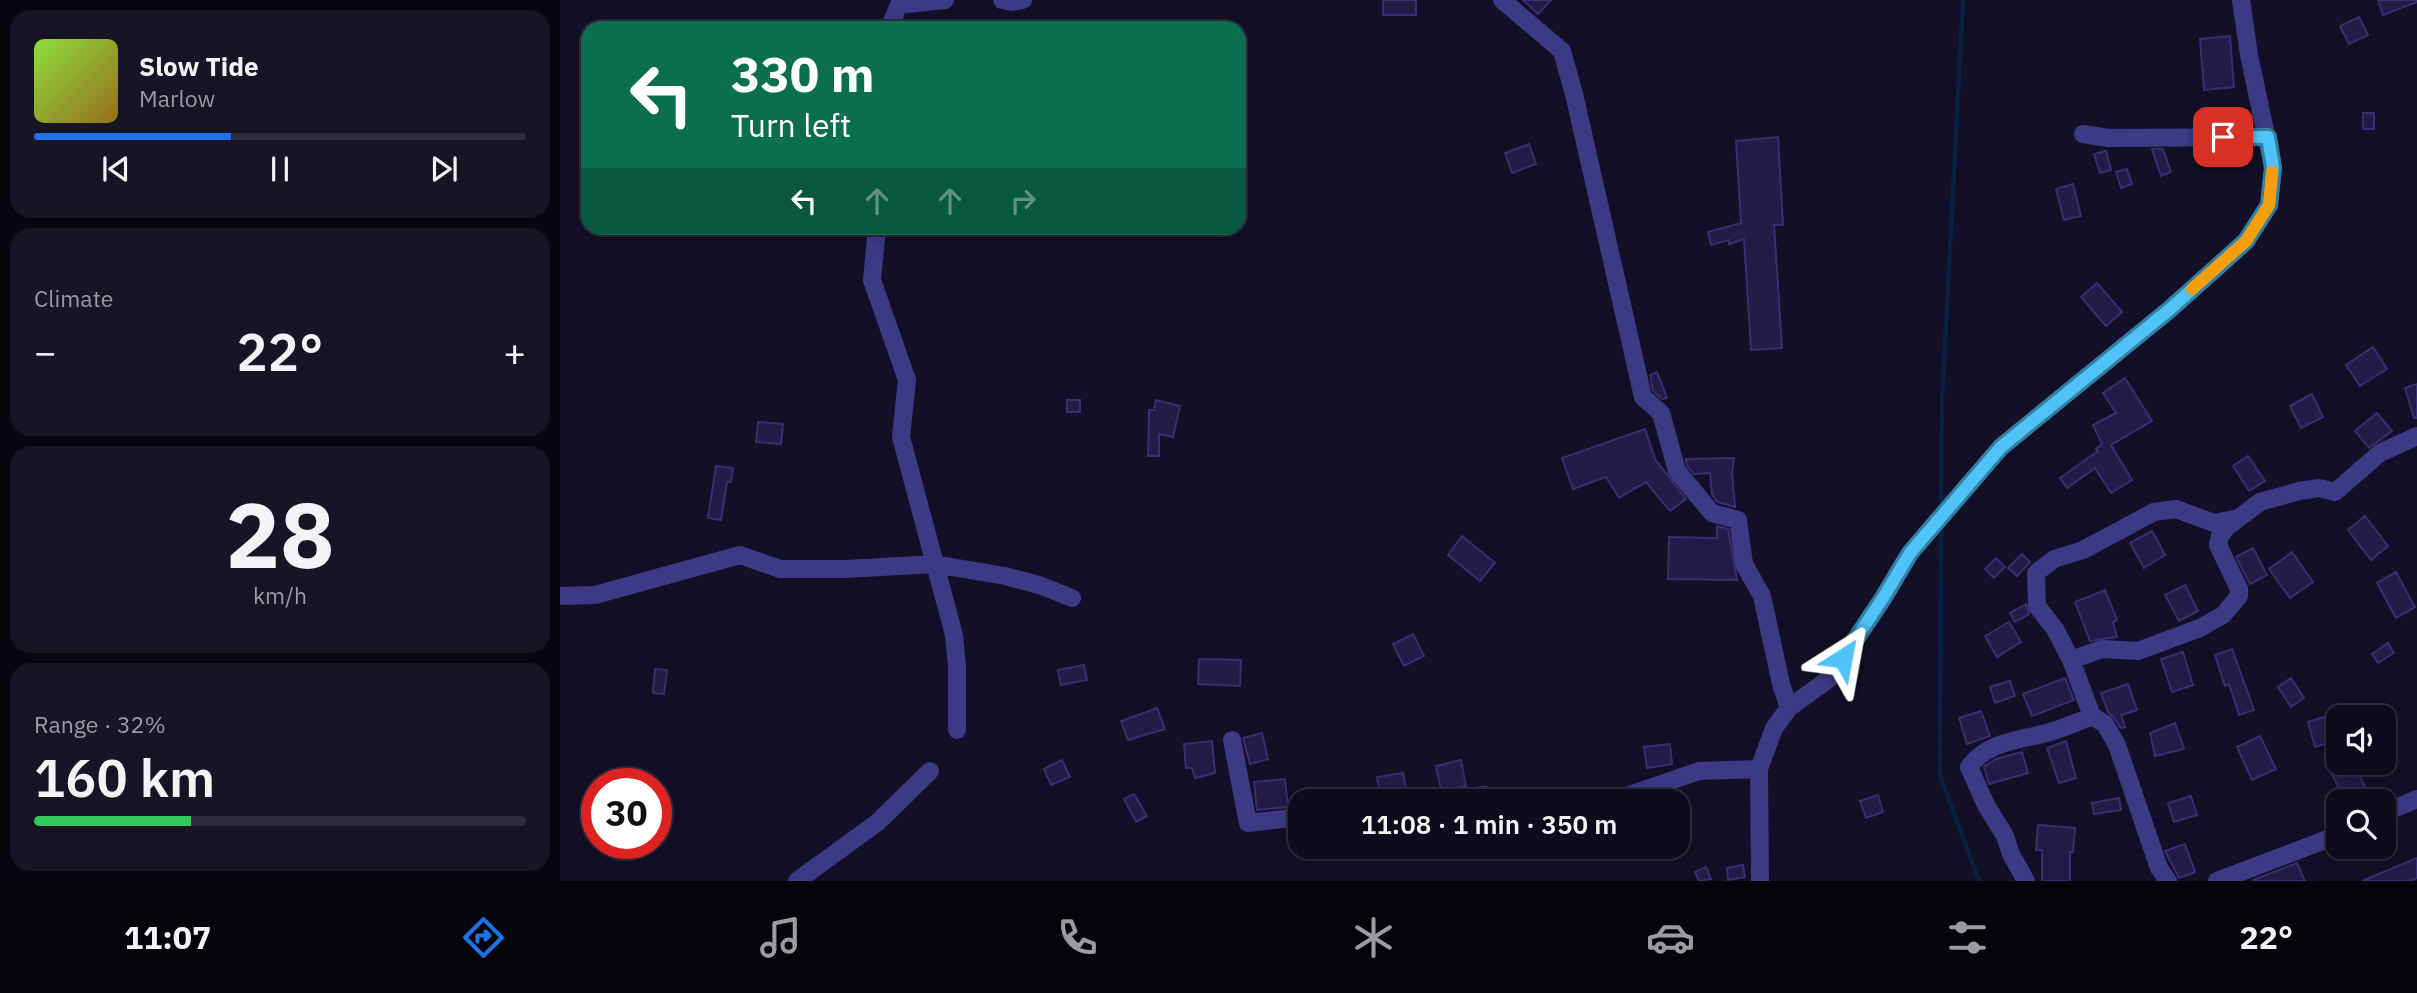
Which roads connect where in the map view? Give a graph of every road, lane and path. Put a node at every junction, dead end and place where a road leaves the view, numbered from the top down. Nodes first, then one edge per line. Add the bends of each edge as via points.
1 (945, 0) edge
2 (1002, 0) edge
3 (1023, 0) edge
4 (1502, 0) edge
5 (2241, 0) edge
6 (897, 3) edge
7 (891, 21) edge
8 (2083, 134) dead end
9 (2268, 137) junction
10 (876, 235) edge
11 (2417, 436) edge
12 (2239, 518) junction
13 (934, 564) junction
14 (560, 596) edge
15 (1072, 598) dead end
16 (2071, 660) junction
17 (1789, 708) junction
18 (2092, 716) junction
19 (957, 730) dead end
20 (1232, 740) dead end
21 (1759, 769) junction
22 (930, 771) dead end
23 (1647, 789) edge
24 (2417, 799) edge
25 (2396, 808) edge
26 (1288, 818) edge
27 (2326, 840) edge
28 (797, 881) edge
29 (1760, 881) edge
30 (2026, 881) edge
31 (2168, 881) edge
32 (2217, 881) edge

1 - 6 street
2 - 3 street
4 - 17 street via 1562,51 1643,397 1661,413 1677,471 1712,513 1738,520 1744,564 1762,596
5 - 9 street
6 - 7 street
8 - 9 street via 2108,138
9 - 17 street via 2273,167 2269,205 2246,241 2001,447 1910,553 1830,678
10 - 13 street via 872,280 907,380 901,438
11 - 12 street via 2380,453 2335,492 2319,488 2299,491 2260,502
12 - 16 street via 2220,536 2218,545 2239,589 2239,596 2223,615 2138,651 2102,649
12 - 16 street via 2214,523 2176,509 2154,513 2084,550 2054,559 2036,573 2037,606
13 - 14 street via 780,569 740,555 595,595
13 - 15 street via 1005,576
13 - 19 street via 954,635
16 - 18 street
17 - 21 street via 1774,728
18 - 30 street via 1991,748 1969,767
18 - 31 street via 2105,724 2118,745 2158,868
20 - 26 street via 1248,823
21 - 23 street via 1699,771
21 - 29 street
22 - 28 street via 878,822
24 - 25 street
27 - 32 street

